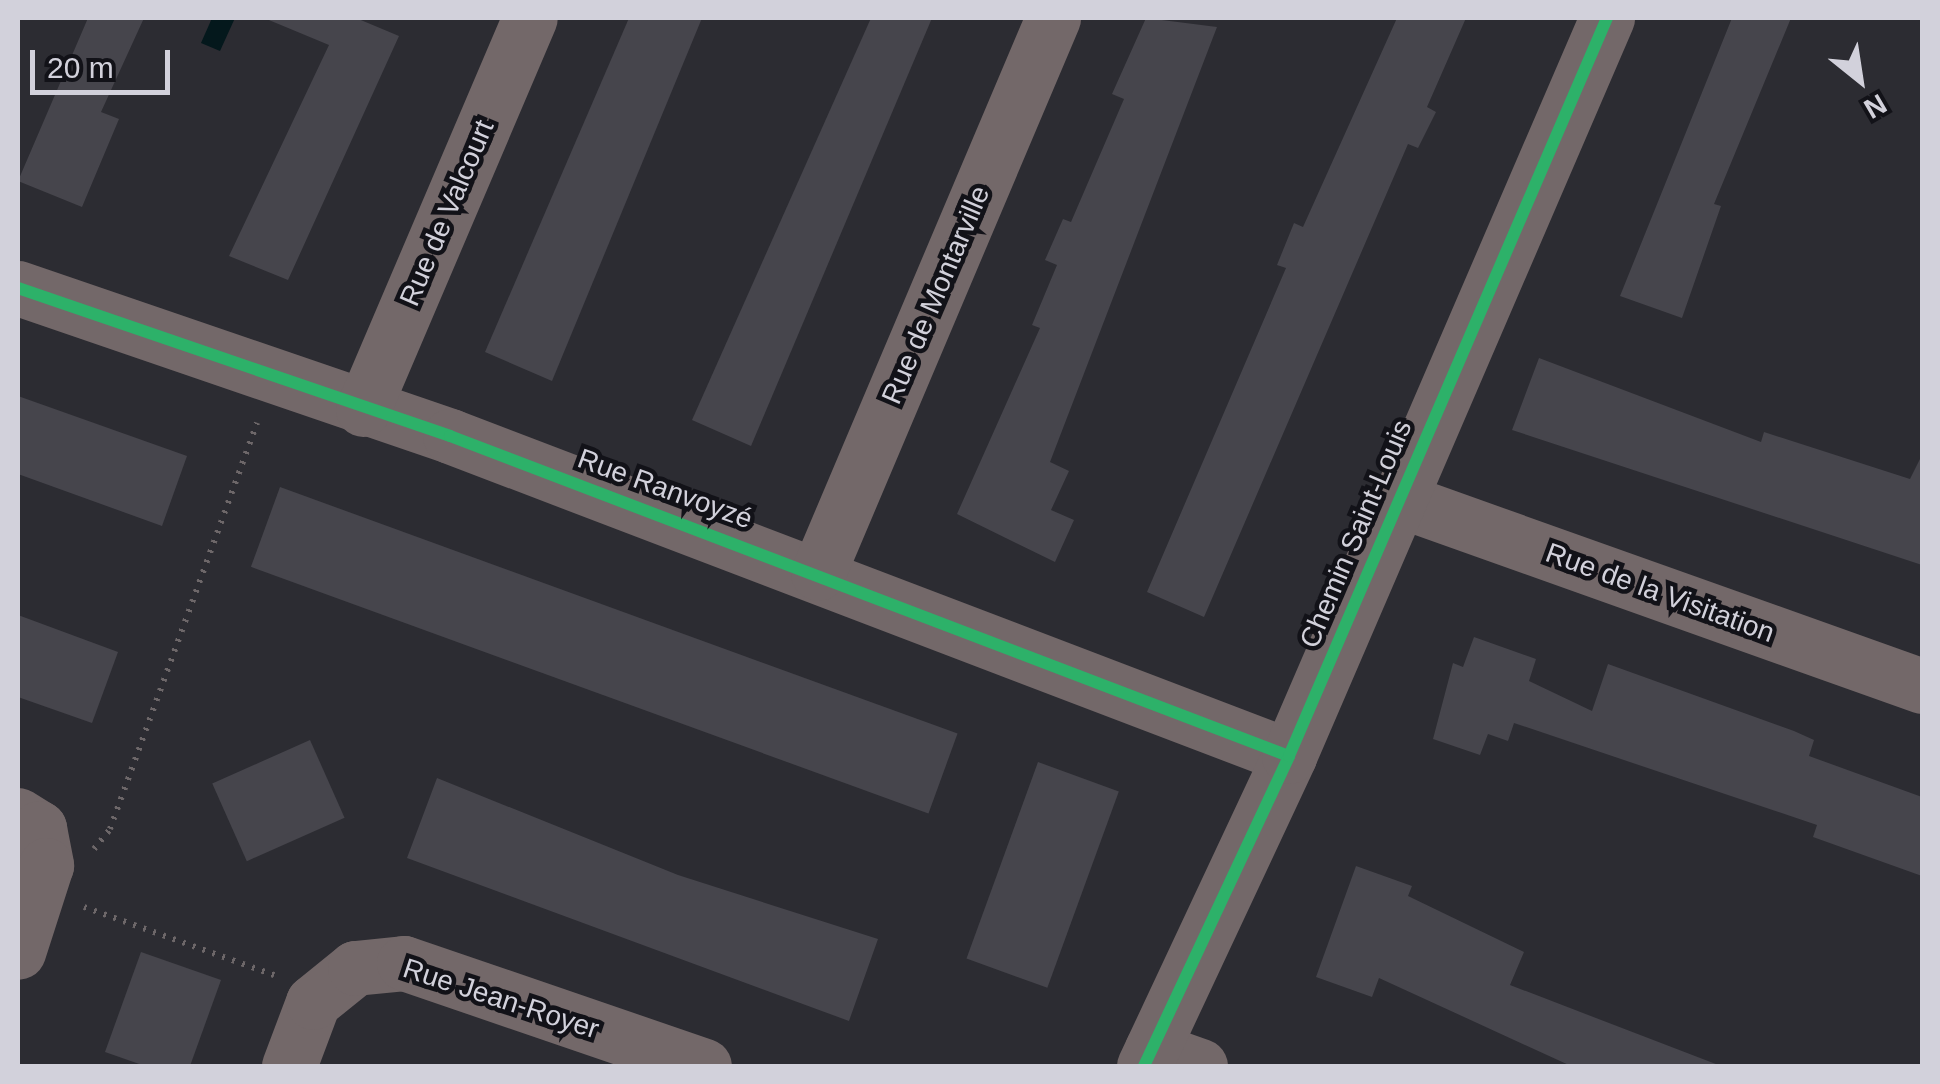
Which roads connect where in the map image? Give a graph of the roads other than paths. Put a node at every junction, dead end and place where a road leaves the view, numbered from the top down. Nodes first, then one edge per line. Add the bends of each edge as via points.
1 (530, 18) edge
2 (1053, 18) edge
3 (1607, 18) edge
4 (18, 288) edge
5 (362, 409) junction
6 (1397, 499) junction
7 (818, 572) junction
8 (1922, 686) edge
9 (1289, 756) junction
10 (18, 815) edge
11 (18, 952) edge
12 (1165, 1061) edge
13 (289, 1066) edge
14 (704, 1066) edge

1 - 5 street, Rue de Valcourt
2 - 7 street, Rue de Montarville
3 - 6 street, Chemin Saint-Louis
4 - 5 street, Rue Ranvoyzé
5 - 7 street, Rue Ranvoyzé
6 - 8 street, Rue de la Visitation
6 - 9 street, Chemin Saint-Louis
7 - 9 street, Rue Ranvoyzé
9 - 12 street, Chemin Saint-Louis
10 - 11 street via 39,828 46,866
13 - 14 street, Rue Jean-Royer via 313,1002 355,968 404,963

